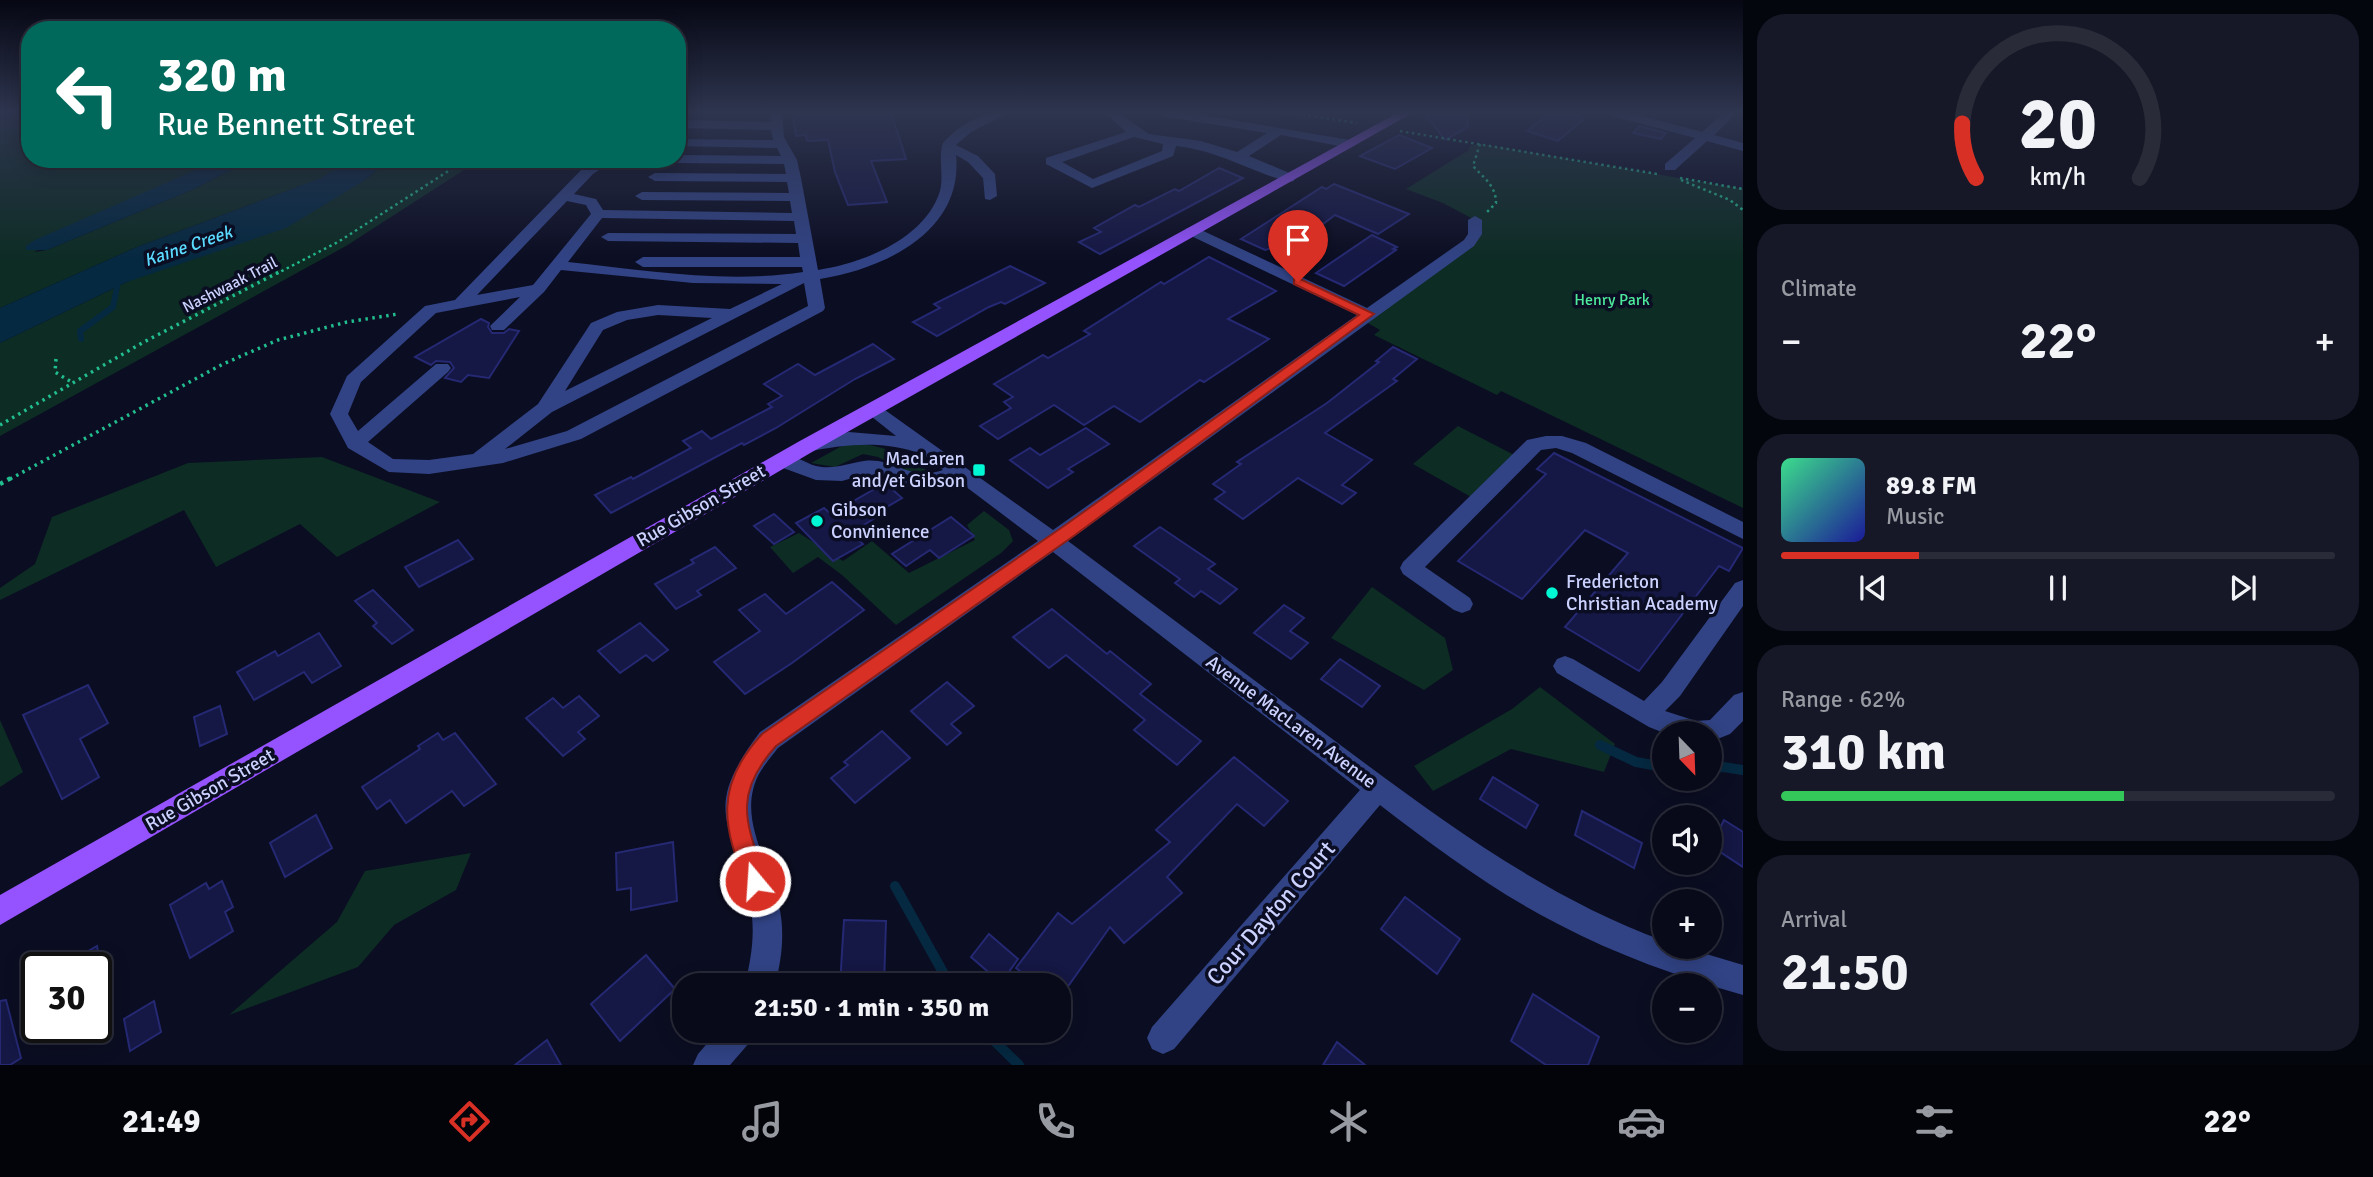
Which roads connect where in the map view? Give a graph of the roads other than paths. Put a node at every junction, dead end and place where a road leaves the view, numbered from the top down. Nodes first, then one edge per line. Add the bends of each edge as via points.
1 (790, 162) edge
2 (950, 162) edge
3 (976, 162) edge
4 (1052, 162) edge
5 (1147, 162) edge
6 (1250, 162) edge
7 (1318, 162) edge
8 (1679, 162) edge
9 (593, 168) edge
10 (1668, 172) road end
11 (655, 177) dead end
12 (794, 178) junction
13 (1289, 178) junction
14 (642, 196) dead end
15 (990, 196) dead end
16 (565, 197) junction
17 (797, 197) junction
18 (598, 214) junction
19 (801, 217) junction
20 (1475, 220) road end
21 (1192, 231) junction
22 (608, 237) dead end
23 (805, 239) junction
24 (557, 265) junction
25 (810, 269) junction
26 (538, 289) junction
27 (460, 303) junction
28 (733, 314) junction
29 (1367, 314) junction
30 (498, 326) dead end
31 (442, 368) dead end
32 (545, 408) junction
33 (871, 409) junction
34 (355, 443) junction
35 (805, 447) junction
36 (932, 451) junction
37 (479, 459) junction
38 (782, 460) junction
39 (959, 471) junction
40 (1743, 531) edge
41 (1053, 541) junction
42 (1743, 589) edge
43 (1462, 604) dead end
44 (1565, 666) dead end
45 (1743, 702) edge
46 (1647, 714) junction
47 (1378, 788) junction
48 (0, 911) edge
49 (762, 973) edge
50 (1743, 980) edge
51 (1163, 1038) dead end
52 (728, 1043) edge
53 (709, 1065) edge

1 - 12 street
2 - 25 street via 947,198 928,224 900,249 874,261
3 - 15 street via 990,177
4 - 5 street via 1092,184
6 - 13 street
7 - 13 main road, Rue Gibson Street
8 - 10 street
9 - 16 street
11 - 12 street
12 - 17 street
13 - 21 main road, Rue Gibson Street
14 - 17 street
16 - 18 street via 591,202
16 - 27 street
17 - 19 street
18 - 19 street
18 - 24 street
19 - 23 street
20 - 29 street via 1469,243
21 - 29 street
21 - 33 main road, Rue Gibson Street
22 - 23 street
23 - 25 street
24 - 25 street via 613,271 621,262
24 - 26 street
25 - 28 street
25 - 37 street via 817,308 574,435
26 - 27 street
26 - 30 street
27 - 34 street via 430,309 353,380 339,414
28 - 32 street
28 - 32 street via 658,310 623,316 597,327
29 - 41 street
31 - 34 street
32 - 37 street
33 - 35 main road, Rue Gibson Street
33 - 36 street, Avenue MacLaren Avenue
34 - 37 street via 389,465 429,467
35 - 36 street via 869,437
35 - 38 main road, Rue Gibson Street
36 - 39 street, Avenue MacLaren Avenue
38 - 39 street via 816,473 842,474 866,467 929,482
38 - 48 main road, Rue Gibson Street
39 - 41 street, Avenue MacLaren Avenue
40 - 43 street via 1579,448 1548,440 1534,445 1410,568
41 - 47 street, Avenue MacLaren Avenue
41 - 49 street via 769,740 752,758 736,803 768,932
42 - 46 street via 1671,689
44 - 46 street
45 - 46 street via 1731,719 1713,731 1670,726
47 - 50 street, Avenue MacLaren Avenue via 1542,900 1608,933
47 - 51 street, Cour Dayton Court
52 - 53 street

